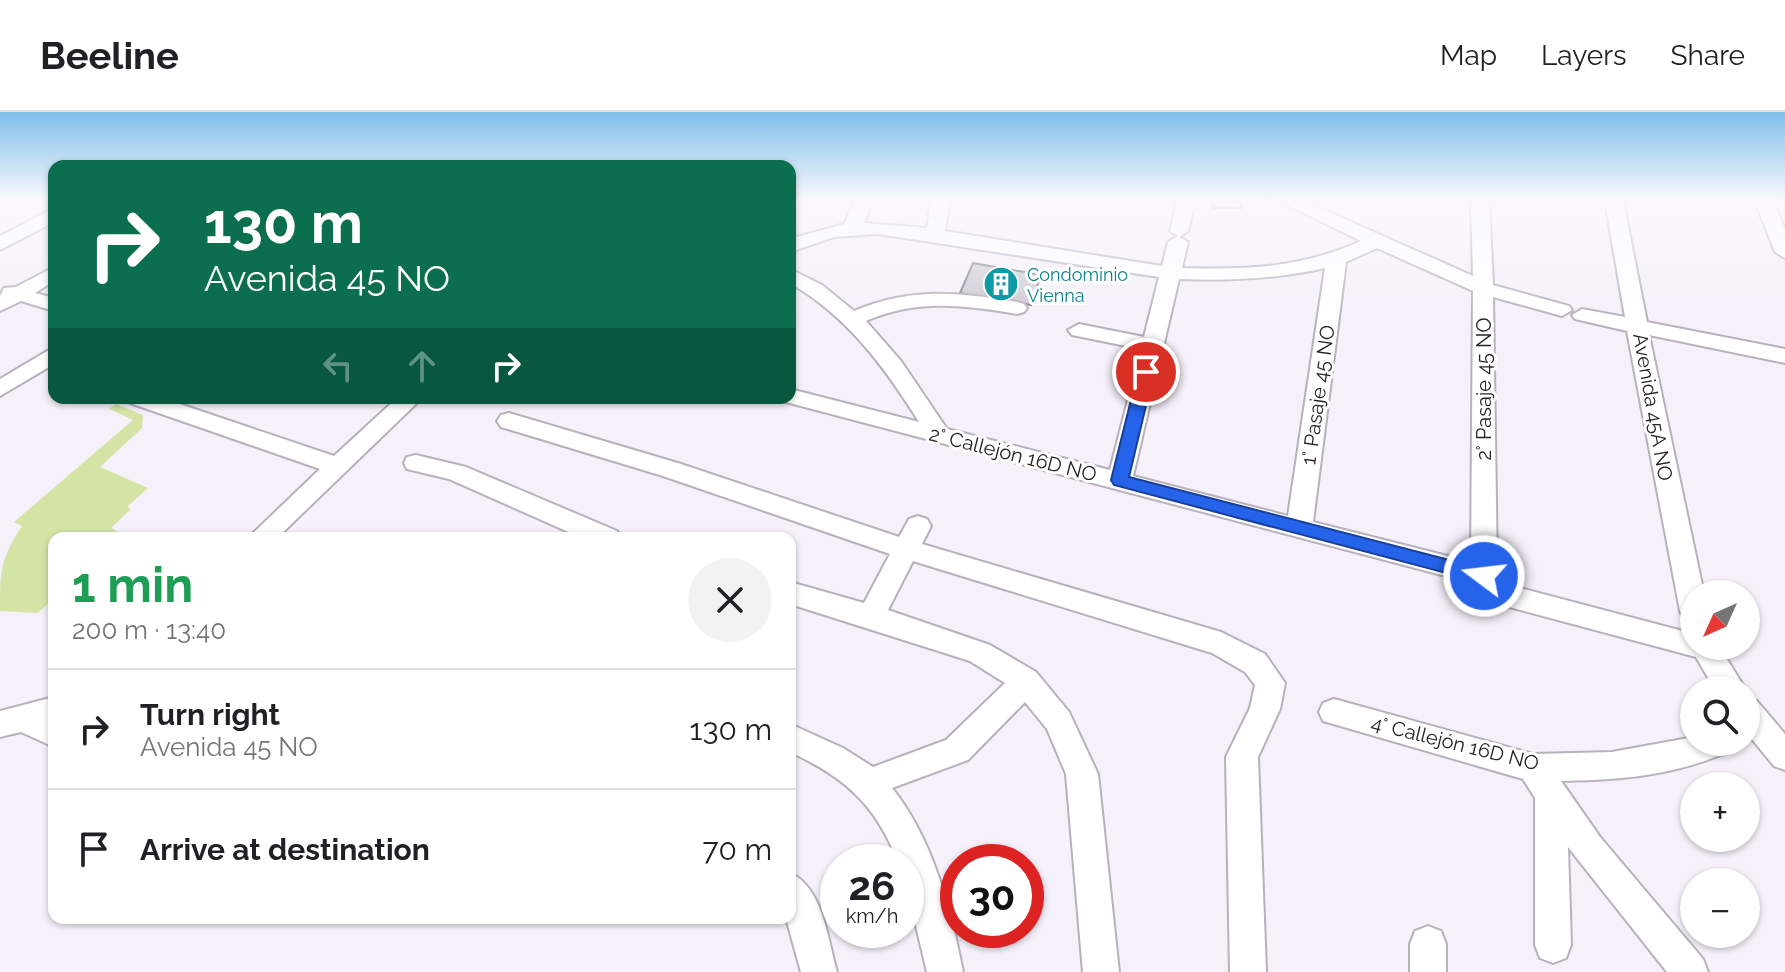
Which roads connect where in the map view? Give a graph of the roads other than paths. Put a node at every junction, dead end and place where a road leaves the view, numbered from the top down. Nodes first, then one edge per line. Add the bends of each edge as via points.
1 (971, 241) edge
2 (1177, 241) edge
3 (1376, 241) joint
4 (1481, 241) edge
5 (1622, 241) edge
6 (1336, 262) junction
7 (48, 275) edge
8 (1170, 275) junction
9 (796, 278) edge
10 (1483, 288) junction
11 (9, 291) edge
12 (48, 303) edge
13 (0, 305) edge
14 (1017, 308) dead end
15 (850, 320) junction
16 (1639, 325) junction
17 (1079, 330) dead end
18 (1153, 345) junction
19 (1785, 356) edge
20 (48, 358) edge
21 (0, 389) edge
22 (796, 398) edge
23 (156, 404) edge
24 (405, 404) edge
25 (509, 421) dead end
26 (940, 436) junction
27 (416, 463) dead end
28 (338, 466) junction
29 (1120, 480) junction
30 (1299, 528) junction
31 (267, 532) edge
32 (593, 532) edge
33 (912, 538) junction
34 (1484, 576) junction
35 (1687, 580) edge
36 (796, 595) edge
37 (871, 616) junction
38 (1680, 642) edge
39 (1026, 681) junction
40 (48, 712) edge
41 (1334, 712) dead end
42 (12, 721) edge
43 (48, 732) edge
44 (1760, 732) edge
45 (796, 741) edge
46 (1680, 756) edge
47 (1785, 756) edge
48 (1542, 782) junction
49 (868, 783) junction
50 (796, 898) edge
51 (1553, 945) dead end
52 (819, 972) edge
53 (945, 972) edge
54 (1101, 972) edge
55 (1248, 972) edge
56 (1690, 972) edge

1 - 8 street
2 - 8 street
3 - 6 street
3 - 10 street
4 - 10 street, 2° Pasaje 45 NO
5 - 16 street, Avenida 45A NO
6 - 8 street via 1283,271
6 - 30 street, 1° Pasaje 45 NO
7 - 11 street
8 - 18 street
9 - 15 street via 823,294
10 - 16 street
10 - 34 street, 2° Pasaje 45 NO
11 - 12 street
11 - 13 street
14 - 15 street via 942,295 891,303
15 - 26 street via 896,366
16 - 19 street
16 - 35 street, Avenida 45A NO
17 - 18 street
18 - 29 street
20 - 21 street
22 - 26 street, 2° Callejón 16D NO
23 - 28 street
24 - 28 street
25 - 33 street
26 - 29 street, 2° Callejón 16D NO
27 - 32 street via 467,476
28 - 31 street
29 - 30 street, 2° Callejón 16D NO
30 - 34 street, 2° Callejón 16D NO
33 - 37 street
33 - 55 street via 1221,644 1255,663 1270,683 1265,709 1242,757
34 - 38 street, 2° Callejón 16D NO via 1512,597
36 - 37 street
37 - 39 street via 980,653
39 - 49 street via 957,750
39 - 54 street via 1058,721 1082,774
40 - 42 street
41 - 48 street, 4° Callejón 16D NO
42 - 43 street
44 - 47 street
45 - 49 street
46 - 48 street, 4° Callejón 16D NO
48 - 51 street
48 - 56 street
49 - 53 street via 896,822 925,892
50 - 52 street

